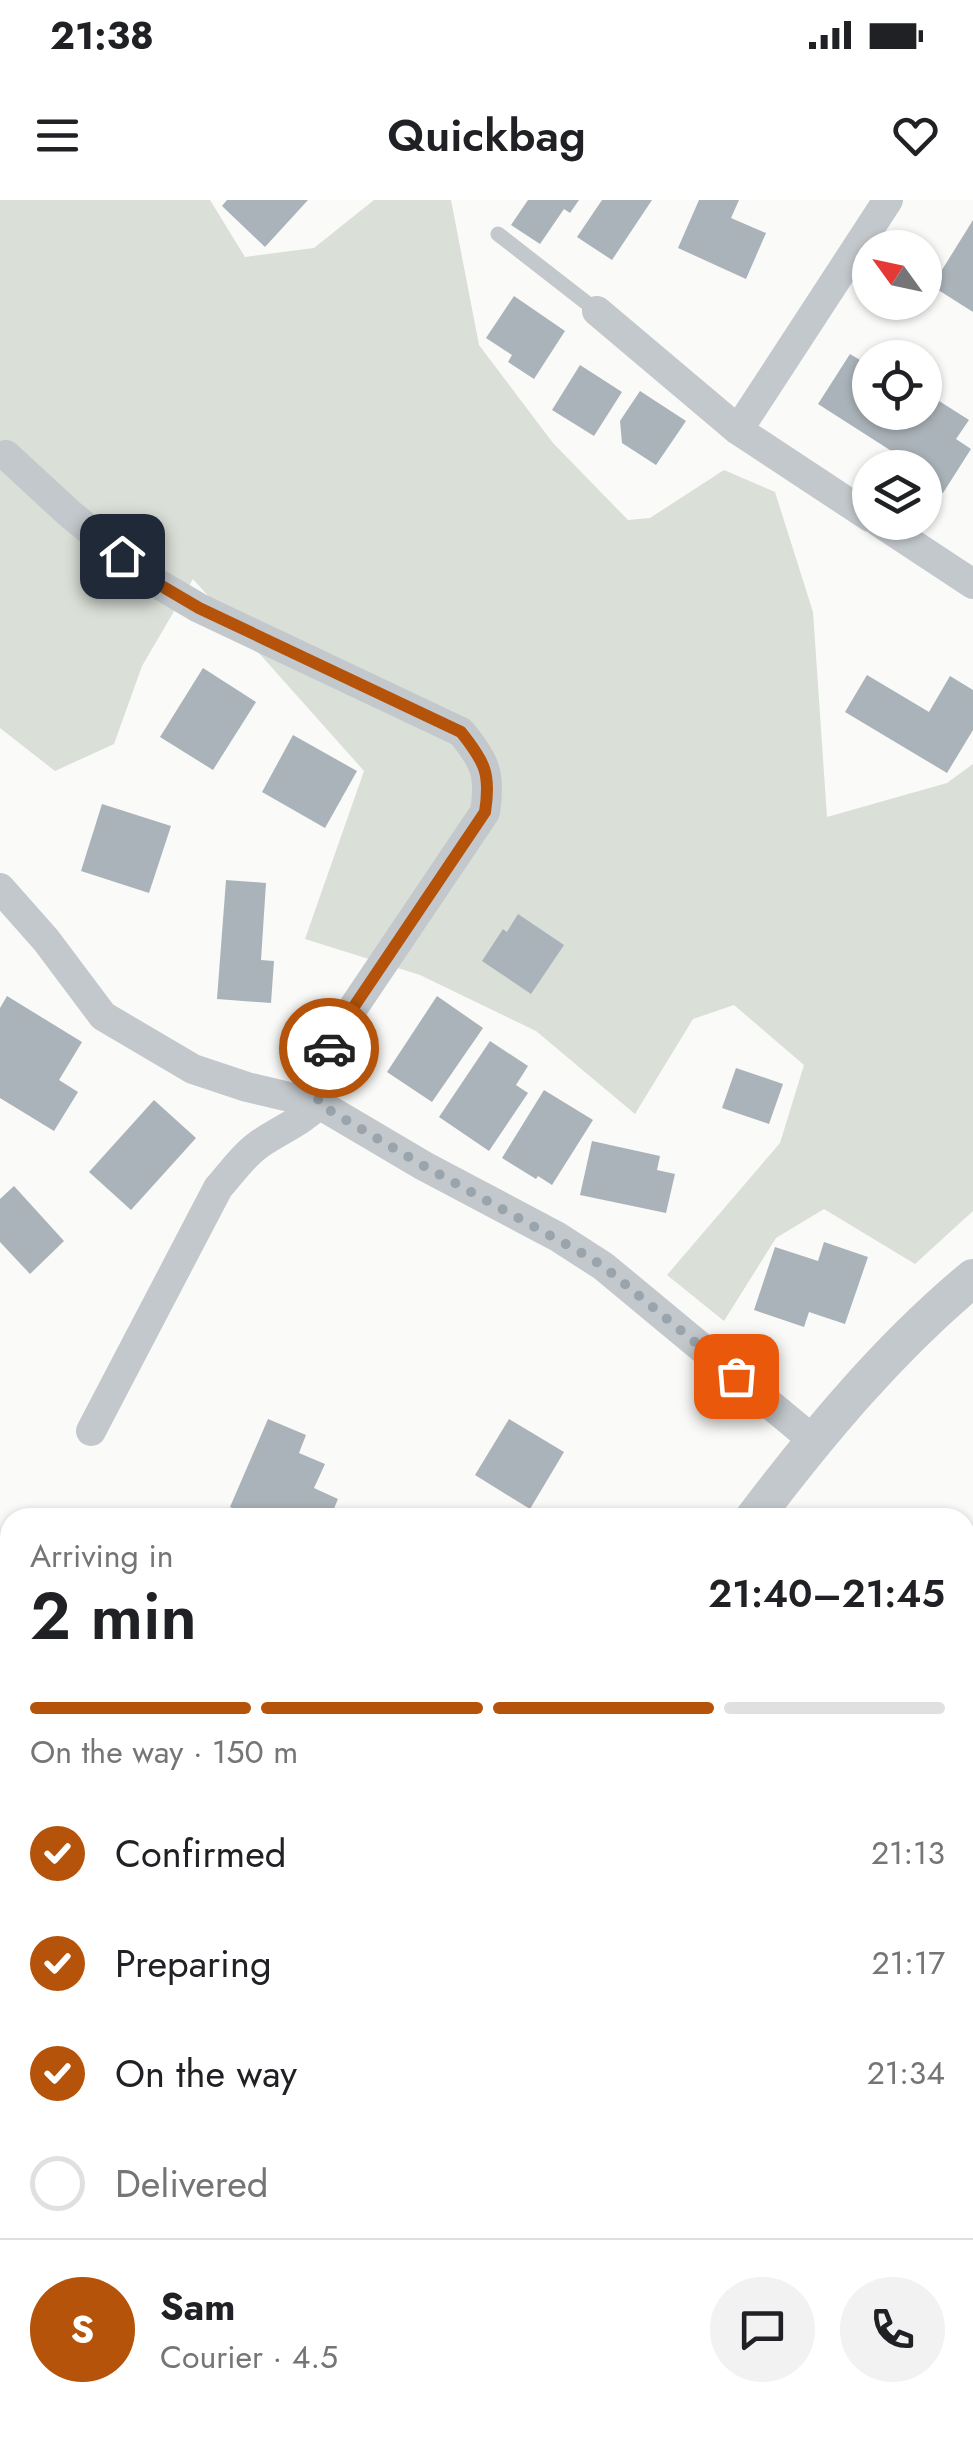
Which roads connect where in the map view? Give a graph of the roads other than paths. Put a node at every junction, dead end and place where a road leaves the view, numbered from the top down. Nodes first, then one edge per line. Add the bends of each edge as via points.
1 (888, 200) edge
2 (498, 234) dead end
3 (597, 312) joint
4 (738, 430) junction
5 (6, 455) dead end
6 (852, 504) edge
7 (906, 540) edge
8 (973, 584) edge
9 (0, 888) edge
10 (319, 1104) junction
11 (973, 1278) edge
12 (91, 1432) dead end
13 (813, 1440) junction
14 (762, 1508) edge

1 - 4 street
2 - 3 lane
3 - 4 street
4 - 6 street
5 - 10 street via 148,578 461,732 483,760 485,812 329,1048 316,1086
7 - 8 street
9 - 10 street via 103,1016 193,1069
10 - 12 street via 263,1141 218,1188
10 - 13 street via 603,1266
11 - 13 street
13 - 14 street

